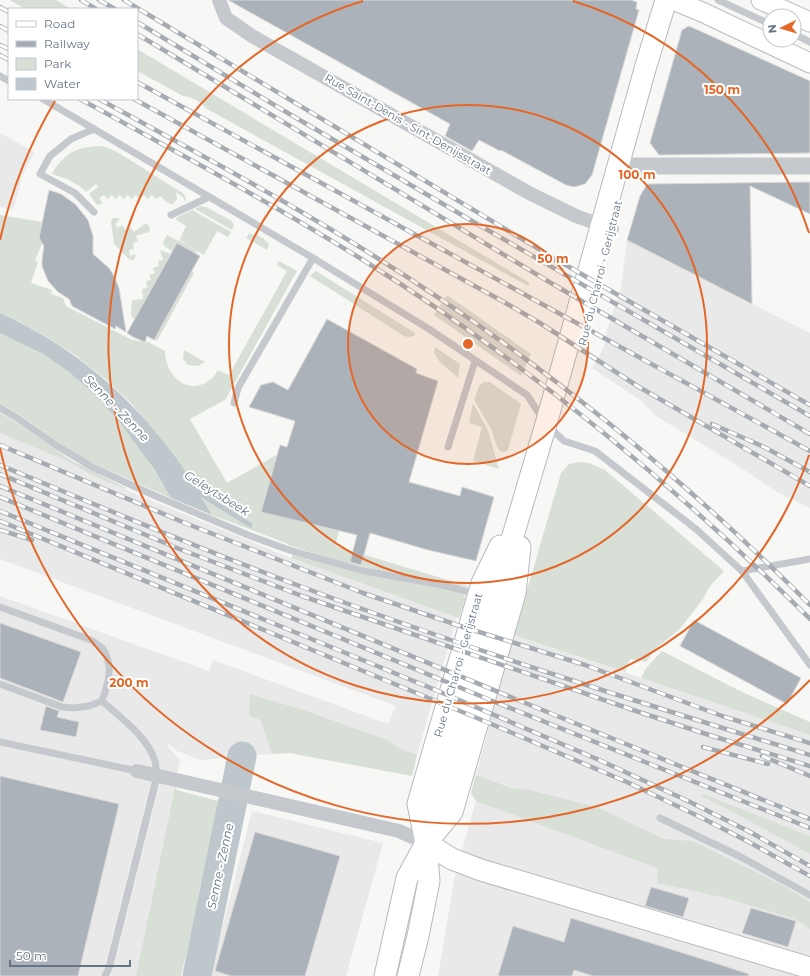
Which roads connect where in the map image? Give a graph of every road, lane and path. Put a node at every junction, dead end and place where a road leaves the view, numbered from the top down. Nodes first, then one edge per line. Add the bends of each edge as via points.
1 (219, 0) edge
2 (666, 0) edge
3 (673, 0) edge
4 (718, 0) edge
5 (761, 0) edge
6 (762, 20) edge
7 (810, 22) edge
8 (810, 63) edge
9 (44, 100) edge
10 (94, 129) junction
11 (626, 166) junction
12 (810, 166) edge
13 (209, 197) junction
14 (94, 212) dead end
15 (171, 215) dead end
16 (602, 225) junction
17 (313, 258) junction
18 (475, 361) junction
19 (234, 403) dead end
20 (0, 408) edge
21 (546, 424) junction
22 (448, 447) dead end
23 (526, 495) junction
24 (810, 559) edge
25 (742, 571) junction
26 (478, 595) junction
27 (0, 607) edge
28 (810, 665) edge
29 (0, 684) edge
30 (102, 700) junction
31 (0, 742) edge
32 (137, 771) joint
33 (157, 776) junction
34 (660, 818) dead end
35 (426, 843) junction
36 (810, 895) edge
37 (810, 968) edge
38 (105, 976) edge
39 (385, 976) edge
40 (408, 976) edge

1 - 16 street, Rue Saint-Denis - Sint-Denijsstraat via 226,18 252,36 529,192 576,216
2 - 11 main road, Rue du Charroi - Gerijstraat via 670,17
2 - 16 main road, Rue du Charroi - Gerijstraat via 654,10
3 - 8 main road
4 - 6 lane
5 - 7 main road
9 - 10 lane
10 - 13 lane
10 - 14 lane via 72,139 50,156 40,174 75,193
11 - 12 street
11 - 16 main road, Rue du Charroi - Gerijstraat
13 - 15 lane
13 - 17 lane
16 - 21 main road, Rue du Charroi - Gerijstraat via 550,376
17 - 18 lane
17 - 19 lane via 238,388
18 - 21 lane via 527,395
18 - 22 lane
20 - 26 lane via 92,467 248,535 337,564
21 - 23 main road, Rue du Charroi - Gerijstraat
21 - 25 lane via 564,441 595,451 696,529
23 - 26 main road, Rue du Charroi - Gerijstraat
23 - 35 main road, Rue du Charroi - Gerijstraat
24 - 25 lane
25 - 28 lane
26 - 35 main road, Rue du Charroi - Gerijstraat via 418,804
27 - 30 lane via 91,640 103,649 109,663 109,678
29 - 30 lane via 62,707 89,706
30 - 33 lane via 136,730 150,750
31 - 32 lane
32 - 33 street
33 - 35 street via 398,831
33 - 38 lane
34 - 36 lane via 739,856
35 - 37 main road via 452,859 481,870
35 - 39 main road, Rue du Charroi - Gerijstraat via 407,878
35 - 40 main road, Rue du Charroi - Gerijstraat via 429,881

